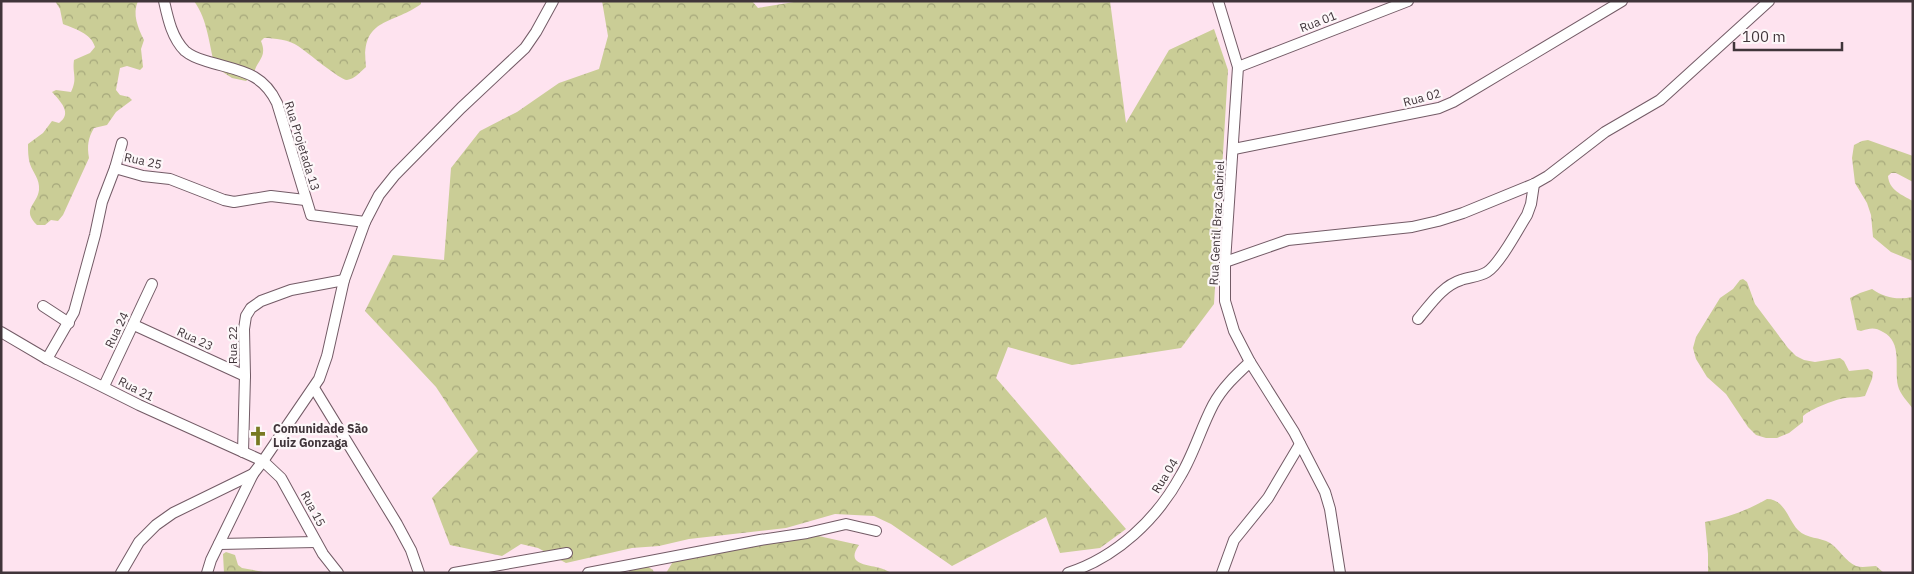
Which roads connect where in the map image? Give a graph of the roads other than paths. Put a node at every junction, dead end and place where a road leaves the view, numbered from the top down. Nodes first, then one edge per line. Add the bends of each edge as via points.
1 (164, 1) edge
2 (553, 1) edge
3 (1218, 1) edge
4 (1408, 1) edge
5 (1622, 1) edge
6 (1769, 1) edge
7 (1238, 67) junction
8 (122, 143) dead end
9 (1234, 148) junction
10 (115, 168) junction
11 (1534, 184) junction
12 (305, 200) junction
13 (365, 222) junction
14 (1225, 262) junction
15 (344, 280) junction
16 (152, 284) dead end
17 (43, 306) dead end
18 (1418, 319) dead end
19 (69, 323) junction
20 (134, 325) junction
21 (1, 332) edge
22 (47, 359) junction
23 (1250, 362) junction
24 (245, 376) junction
25 (104, 386) junction
26 (314, 388) junction
27 (1300, 444) junction
28 (242, 452) junction
29 (263, 461) junction
30 (254, 474) junction
31 (876, 531) dead end
32 (316, 542) junction
33 (219, 544) junction
34 (567, 553) dead end
35 (472, 571) edge
36 (121, 573) edge
37 (207, 573) edge
38 (338, 573) edge
39 (419, 573) edge
40 (454, 573) edge
41 (588, 573) edge
42 (1068, 573) edge
43 (1222, 573) edge
44 (1340, 573) edge

1 - 12 street, Rua Projetada 13 via 169,24 186,52 253,76 264,82 272,93
2 - 13 street via 525,48 396,175 379,195
3 - 7 street, Rua Gentil Braz Gabriel
4 - 7 street, Rua 01
5 - 9 street, Rua 02 via 1439,108
6 - 11 street via 1660,100 1606,132
7 - 9 street, Rua Gentil Braz Gabriel
8 - 10 street
9 - 14 street, Rua Gentil Braz Gabriel
10 - 12 street, Rua 25 via 170,179 234,202 271,196
10 - 19 street, Rua 25 via 104,194 84,282
11 - 14 street via 1438,222 1288,240
11 - 18 street via 1527,214 1490,269 1443,290
12 - 13 street, Rua Projetada 13 via 313,216
13 - 15 street
14 - 23 street, Rua Gentil Braz Gabriel via 1225,301 1229,319
15 - 24 street, Rua 22 via 291,290 251,308 244,329
15 - 26 street via 327,356
16 - 20 street, Rua 24
17 - 19 street
19 - 22 street, Rua 25
20 - 24 street, Rua 23
20 - 25 street, Rua 24
21 - 22 street, Rua 21
22 - 25 street, Rua 21
23 - 27 street, Rua Gentil Braz Gabriel
23 - 42 street, Rua 04 via 1229,382 1214,404 1182,474 1143,526 1102,557
24 - 28 street, Rua 22
25 - 28 street, Rua 21
26 - 29 street
26 - 39 street via 401,530
27 - 43 street via 1268,498 1234,540
27 - 44 street, Rua Gentil Braz Gabriel via 1325,492
28 - 29 street, Rua 21
29 - 30 street
29 - 32 street, Rua 15 via 281,478
30 - 33 street
30 - 36 street via 173,513 156,525 139,542
31 - 41 street via 846,524 807,534
32 - 33 street
32 - 38 street, Rua 15
33 - 37 street
34 - 35 street
35 - 40 street

